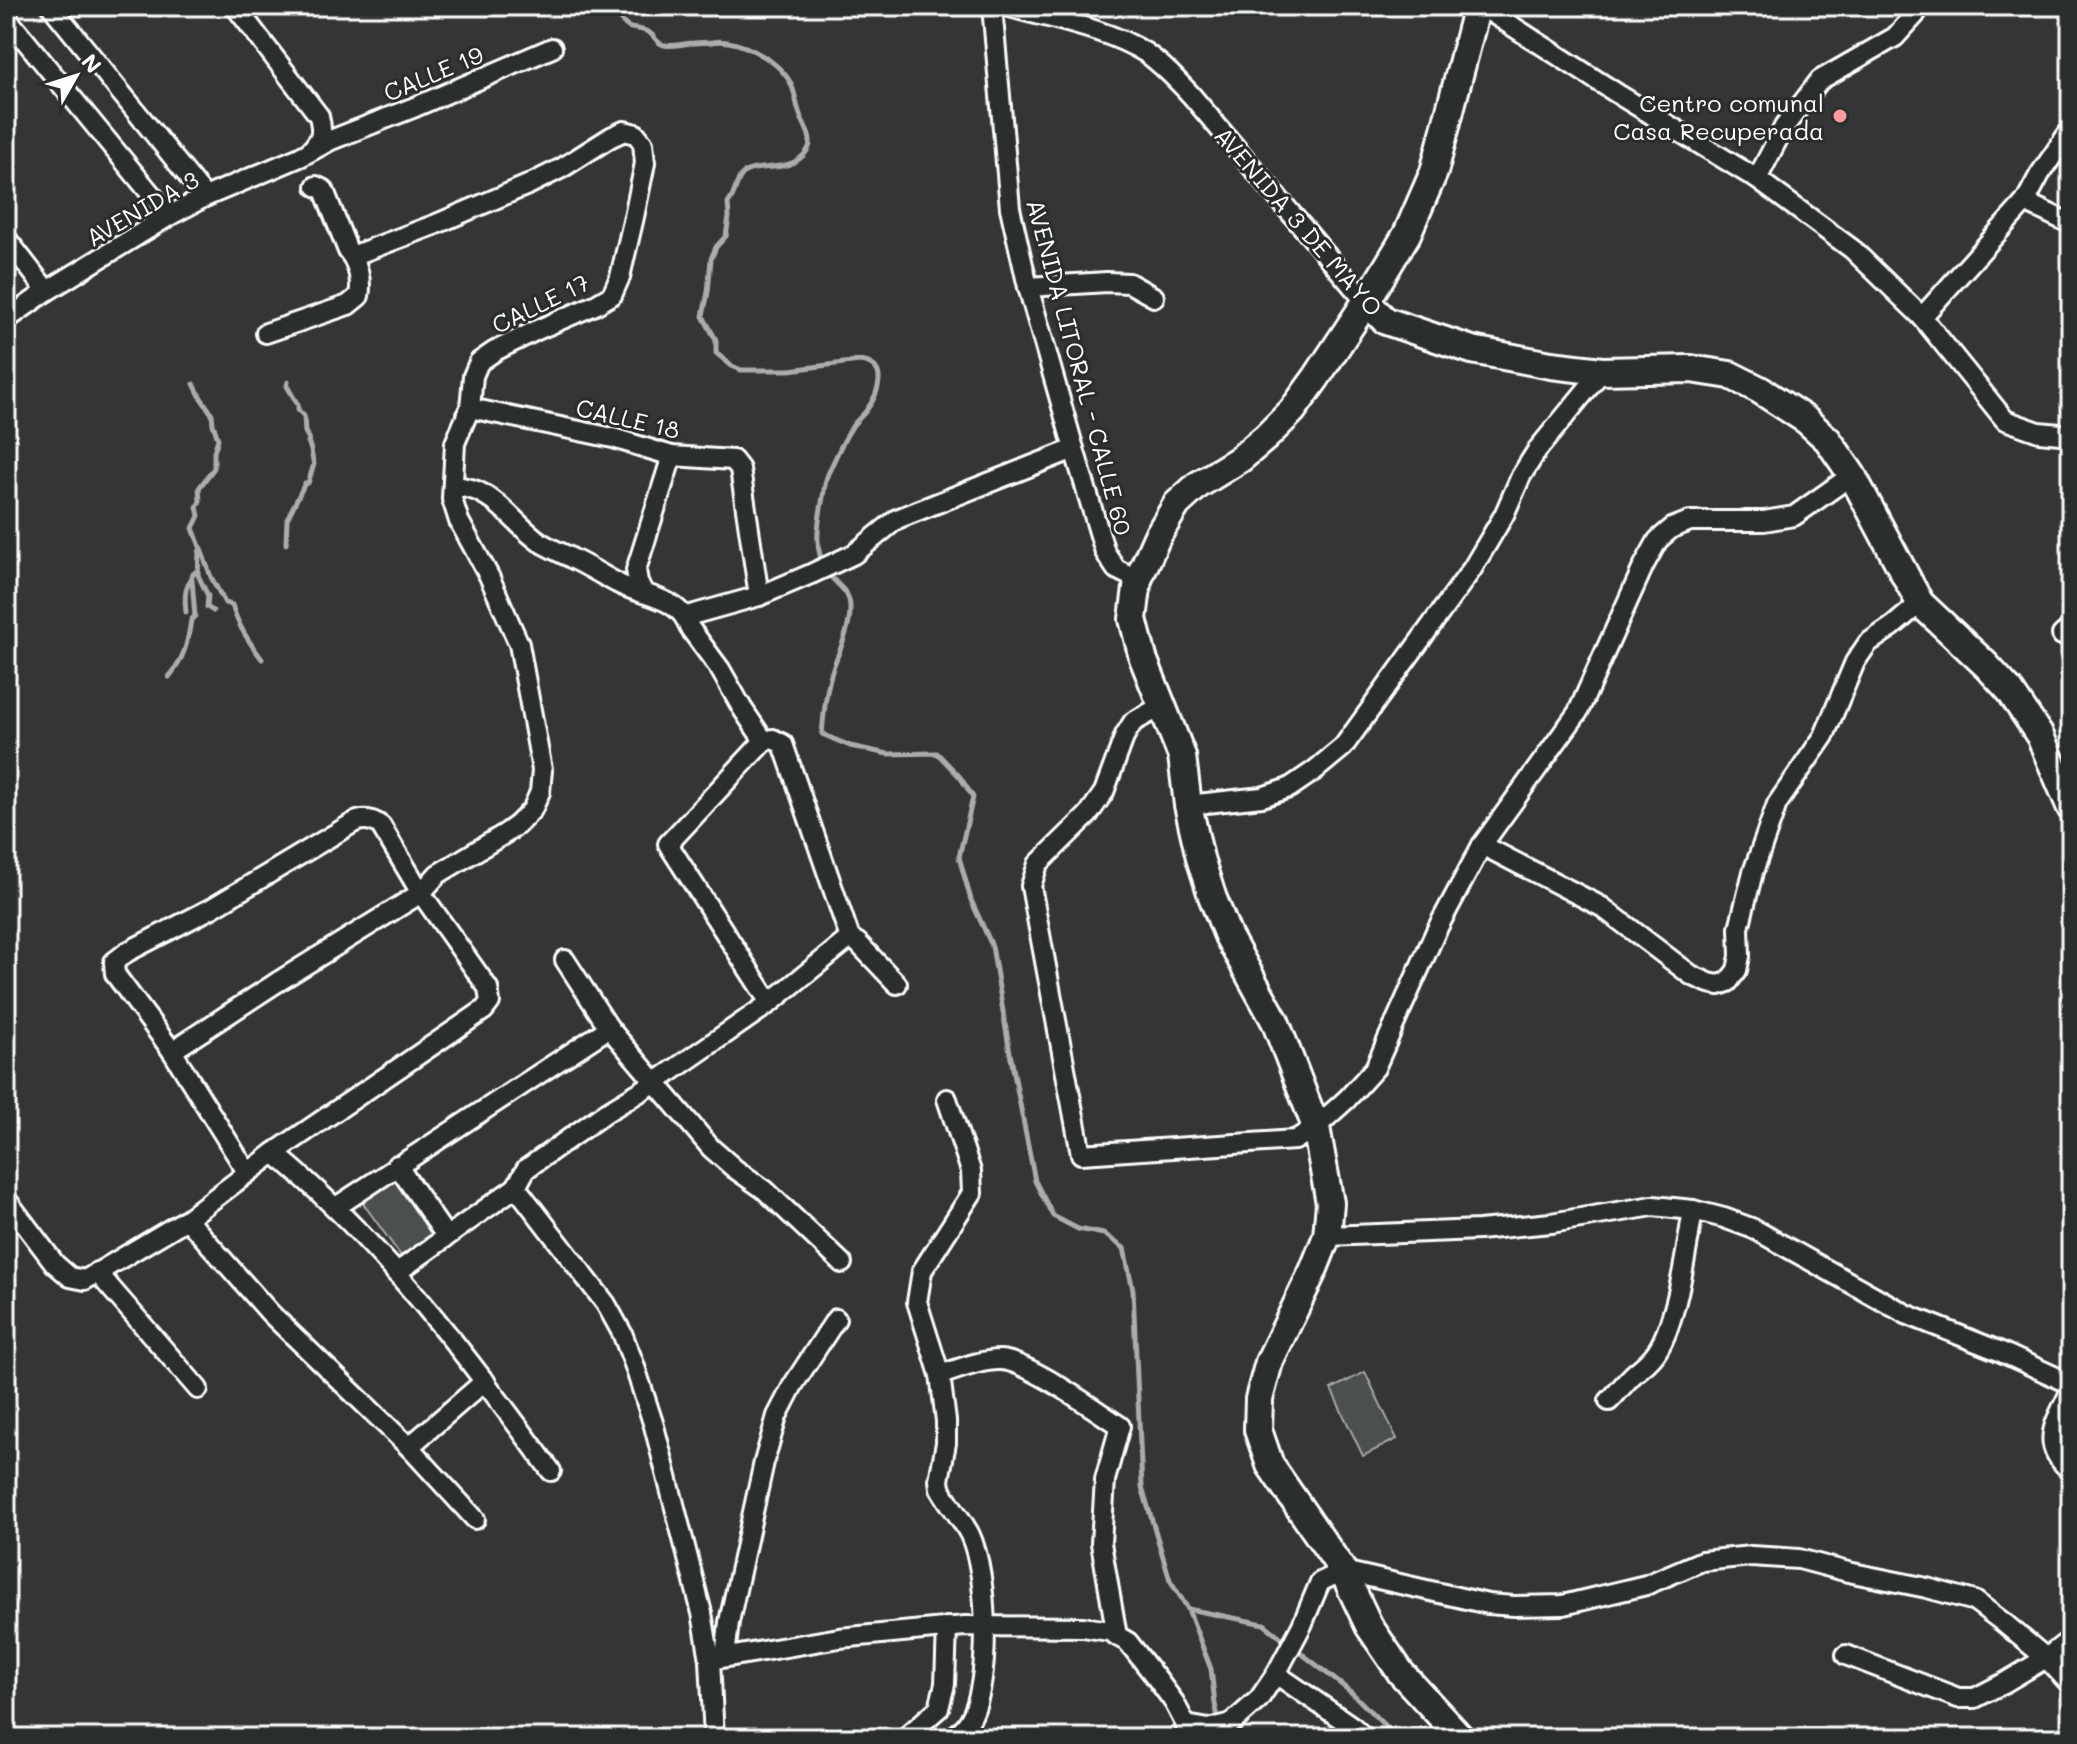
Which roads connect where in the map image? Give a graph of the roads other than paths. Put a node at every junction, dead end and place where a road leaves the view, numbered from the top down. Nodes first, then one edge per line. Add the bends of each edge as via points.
1 (51, 6) edge
2 (235, 6) edge
3 (992, 6) edge
4 (1006, 6) edge
5 (1479, 6) edge
6 (1920, 6) edge
7 (7, 20) edge
8 (552, 48) dead end
9 (2071, 129) edge
10 (310, 151) junction
11 (1757, 179) junction
12 (316, 186) dead end
13 (205, 197) junction
14 (2025, 202) junction
15 (169, 216) junction
16 (2071, 224) edge
17 (6, 238) edge
18 (352, 256) junction
19 (1028, 287) junction
20 (47, 291) junction
21 (1154, 297) dead end
22 (1366, 302) junction
23 (1922, 317) junction
24 (6, 320) edge
25 (266, 333) dead end
26 (1602, 371) junction
27 (470, 408) junction
28 (2071, 435) edge
29 (1074, 449) junction
30 (672, 456) junction
31 (1852, 475) junction
32 (453, 485) junction
33 (1138, 580) junction
34 (644, 593) junction
35 (759, 596) junction
36 (1920, 603) junction
37 (686, 619) junction
38 (1162, 706) junction
39 (764, 741) junction
40 (1188, 805) junction
41 (2071, 808) edge
42 (1482, 845) junction
43 (421, 893) junction
44 (850, 938) junction
45 (565, 960) dead end
46 (897, 984) dead end
47 (770, 1003) junction
48 (609, 1028) junction
49 (172, 1051) junction
50 (656, 1082) junction
51 (947, 1099) dead end
52 (1316, 1127) junction
53 (274, 1153) junction
54 (397, 1165) junction
55 (247, 1172) junction
56 (516, 1187) junction
57 (6, 1199) edge
58 (336, 1207) junction
59 (1693, 1210) junction
60 (187, 1219) junction
61 (446, 1236) junction
62 (1327, 1236) junction
63 (842, 1263) dead end
64 (97, 1272) junction
65 (396, 1273) junction
66 (836, 1319) dead end
67 (940, 1375) junction
68 (485, 1381) junction
69 (2071, 1384) edge
70 (198, 1389) dead end
71 (2071, 1390) edge
72 (1609, 1401) dead end
73 (409, 1447) junction
74 (551, 1471) dead end
75 (2071, 1471) edge
76 (475, 1519) dead end
77 (1343, 1571) junction
78 (984, 1625) junction
79 (947, 1627) junction
80 (1117, 1636) junction
81 (2071, 1639) edge
82 (1846, 1655) dead end
83 (2046, 1658) junction
84 (718, 1659) junction
85 (1280, 1667) junction
86 (2071, 1685) edge
87 (1186, 1731) edge
88 (960, 1736) edge
89 (714, 1738) edge
90 (905, 1738) edge
91 (1365, 1738) edge
92 (1461, 1738) edge

1 - 13 street
2 - 10 street via 319,116 320,140
3 - 19 street, AVENIDA LITORAL - CALLE 60 via 1010,208
4 - 22 street, AVENIDA 3 DE MAYO via 1115,38 1166,69
5 - 11 street
5 - 22 main road via 1434,172 1407,234
6 - 11 street via 1895,37 1820,80 1784,127
7 - 15 street
8 - 10 street, CALLE 19
9 - 14 street
10 - 13 street, AVENIDA 3
11 - 23 street via 1852,249
12 - 18 street via 324,190
13 - 15 street, AVENIDA 3
14 - 16 street
14 - 23 street
15 - 20 street, AVENIDA 3
17 - 20 street
18 - 25 street via 362,283 359,296 348,305
18 - 27 street, CALLE 17 via 530,184 624,131 643,143 645,163 634,217 612,295 479,362
19 - 21 street via 1129,283
19 - 29 street, AVENIDA LITORAL - CALLE 60
20 - 24 street, AVENIDA 3
22 - 26 main road, AVENIDA 3 DE MAYO via 1386,321 1448,343
22 - 33 main road via 1292,411 1240,459 1177,504
23 - 28 street via 2005,420 2039,432
26 - 31 main road, AVENIDA 3 DE MAYO via 1691,369 1730,375 1806,420 1828,440
26 - 40 street via 1538,449 1472,569 1343,747 1289,788 1262,797
27 - 30 street, CALLE 18
27 - 32 street, CALLE 17 via 455,443
29 - 33 street, AVENIDA LITORAL - CALLE 60 via 1105,552 1116,569
29 - 35 street via 897,519 854,554
30 - 34 street via 636,570
30 - 35 street, CALLE 18 via 737,464
31 - 36 main road, AVENIDA 3 DE MAYO
31 - 42 street via 1794,516 1690,521 1658,540 1578,712
32 - 34 street via 477,491 556,552
32 - 43 street, CALLE 17 via 459,521 519,644 542,770 532,810 506,833 438,874
33 - 38 main road via 1133,619
34 - 37 street via 675,607
35 - 37 street
36 - 41 main road, AVENIDA 3 DE MAYO via 2010,691 2040,736
36 - 42 street via 1868,643 1824,736 1777,804 1739,928 1737,970 1728,982 1719,985 1691,975 1602,907
37 - 39 street
38 - 40 main road via 1182,756
38 - 52 street via 1133,722 1104,792 1038,864 1031,886 1081,1154 1295,1140
39 - 44 street via 783,744
39 - 47 street via 668,844
40 - 52 main road via 1212,896 1275,1021
42 - 52 street via 1436,931 1375,1068
43 - 49 street, CALLE 17
43 - 49 street via 381,826 359,820 127,952 114,962 115,974
43 - 53 street via 488,988 490,1002
44 - 46 street
44 - 47 street
45 - 48 street
47 - 50 street
48 - 50 street
48 - 54 street
49 - 55 street
50 - 56 street via 526,1169
50 - 63 street via 711,1148 765,1190
51 - 67 street via 971,1171 972,1193 922,1271 917,1302
52 - 62 main road via 1330,1203
53 - 55 street
53 - 58 street
54 - 58 street
54 - 61 street
55 - 60 street
56 - 61 street
56 - 84 street via 606,1304 622,1333 654,1426
57 - 64 street via 70,1277 85,1280
58 - 65 street
59 - 62 street via 1653,1206 1479,1230
59 - 69 street via 1754,1229 1906,1314
59 - 72 street via 1666,1332 1647,1365
60 - 64 street
60 - 73 street via 271,1314
61 - 65 street
62 - 77 main road via 1269,1362 1258,1430 1270,1465
64 - 70 street
65 - 68 street
66 - 84 street via 777,1416
67 - 78 street via 946,1421 940,1488 970,1534 980,1563
67 - 80 street via 983,1362 1021,1364 1120,1426 1105,1480 1101,1543
68 - 73 street
68 - 74 street
71 - 75 street via 2051,1444
73 - 76 street
77 - 83 street via 1488,1604 1563,1605 1646,1585 1702,1561 1799,1559 1975,1601
77 - 85 street via 1320,1582
77 - 92 main road via 1393,1661
78 - 79 street
78 - 80 street via 1083,1627
78 - 88 street via 977,1703
79 - 84 street via 839,1638
79 - 90 street via 939,1708
80 - 87 street via 1142,1658 1174,1702
81 - 83 street
82 - 83 street via 1958,1698 1975,1698
83 - 86 street
84 - 89 street
85 - 87 street via 1259,1699 1232,1723
85 - 91 street

